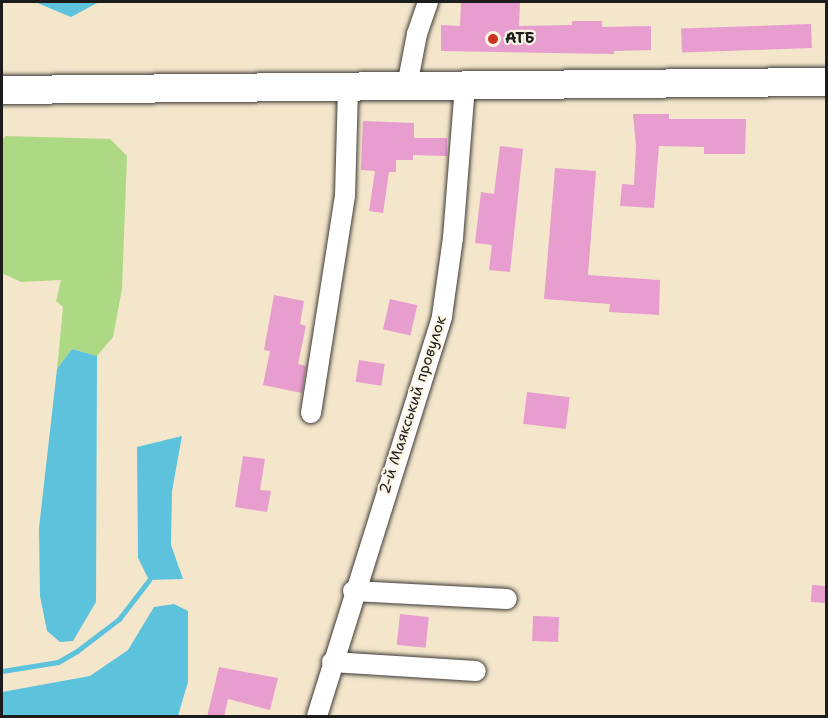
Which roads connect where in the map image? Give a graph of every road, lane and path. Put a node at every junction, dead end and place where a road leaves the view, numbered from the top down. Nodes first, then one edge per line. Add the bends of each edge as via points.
1 (428, 2) edge
2 (826, 82) edge
3 (465, 85) junction
4 (348, 86) junction
5 (407, 86) junction
6 (2, 90) edge
7 (311, 412) dead end
8 (353, 591) junction
9 (507, 599) dead end
10 (332, 662) junction
11 (476, 670) dead end
12 (317, 717) edge

1 - 5 street
2 - 3 highway
3 - 5 highway
3 - 8 street, 2-й Маякський провулок via 453,238 442,316
4 - 5 highway
4 - 6 highway
4 - 7 street via 345,196
8 - 9 street
8 - 10 street, 2-й Маякський провулок
10 - 11 street
10 - 12 street, 2-й Маякський провулок

